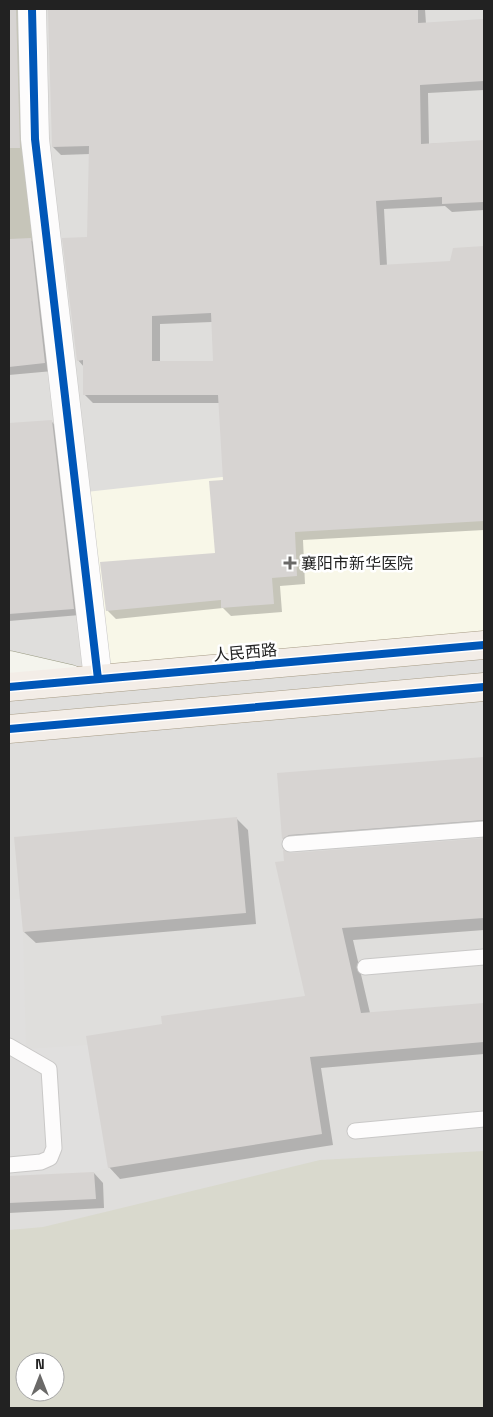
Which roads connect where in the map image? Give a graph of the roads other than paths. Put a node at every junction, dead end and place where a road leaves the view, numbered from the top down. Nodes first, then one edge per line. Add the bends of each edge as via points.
1 (32, 9) edge
2 (484, 645) edge
3 (9, 665) edge
4 (87, 680) junction
5 (9, 687) edge
6 (484, 687) edge
7 (9, 729) edge
8 (484, 829) edge
9 (290, 844) dead end
10 (484, 957) edge
11 (365, 967) dead end
12 (9, 1046) edge
13 (484, 1119) edge
14 (355, 1131) dead end
15 (9, 1165) edge

1 - 4 street via 35,139
2 - 4 main road, 人民西路
3 - 4 main road
4 - 5 main road, 人民西路
6 - 7 main road
8 - 9 lane
10 - 11 lane
12 - 15 lane via 49,1069 54,1148 50,1158 41,1162
13 - 14 lane

